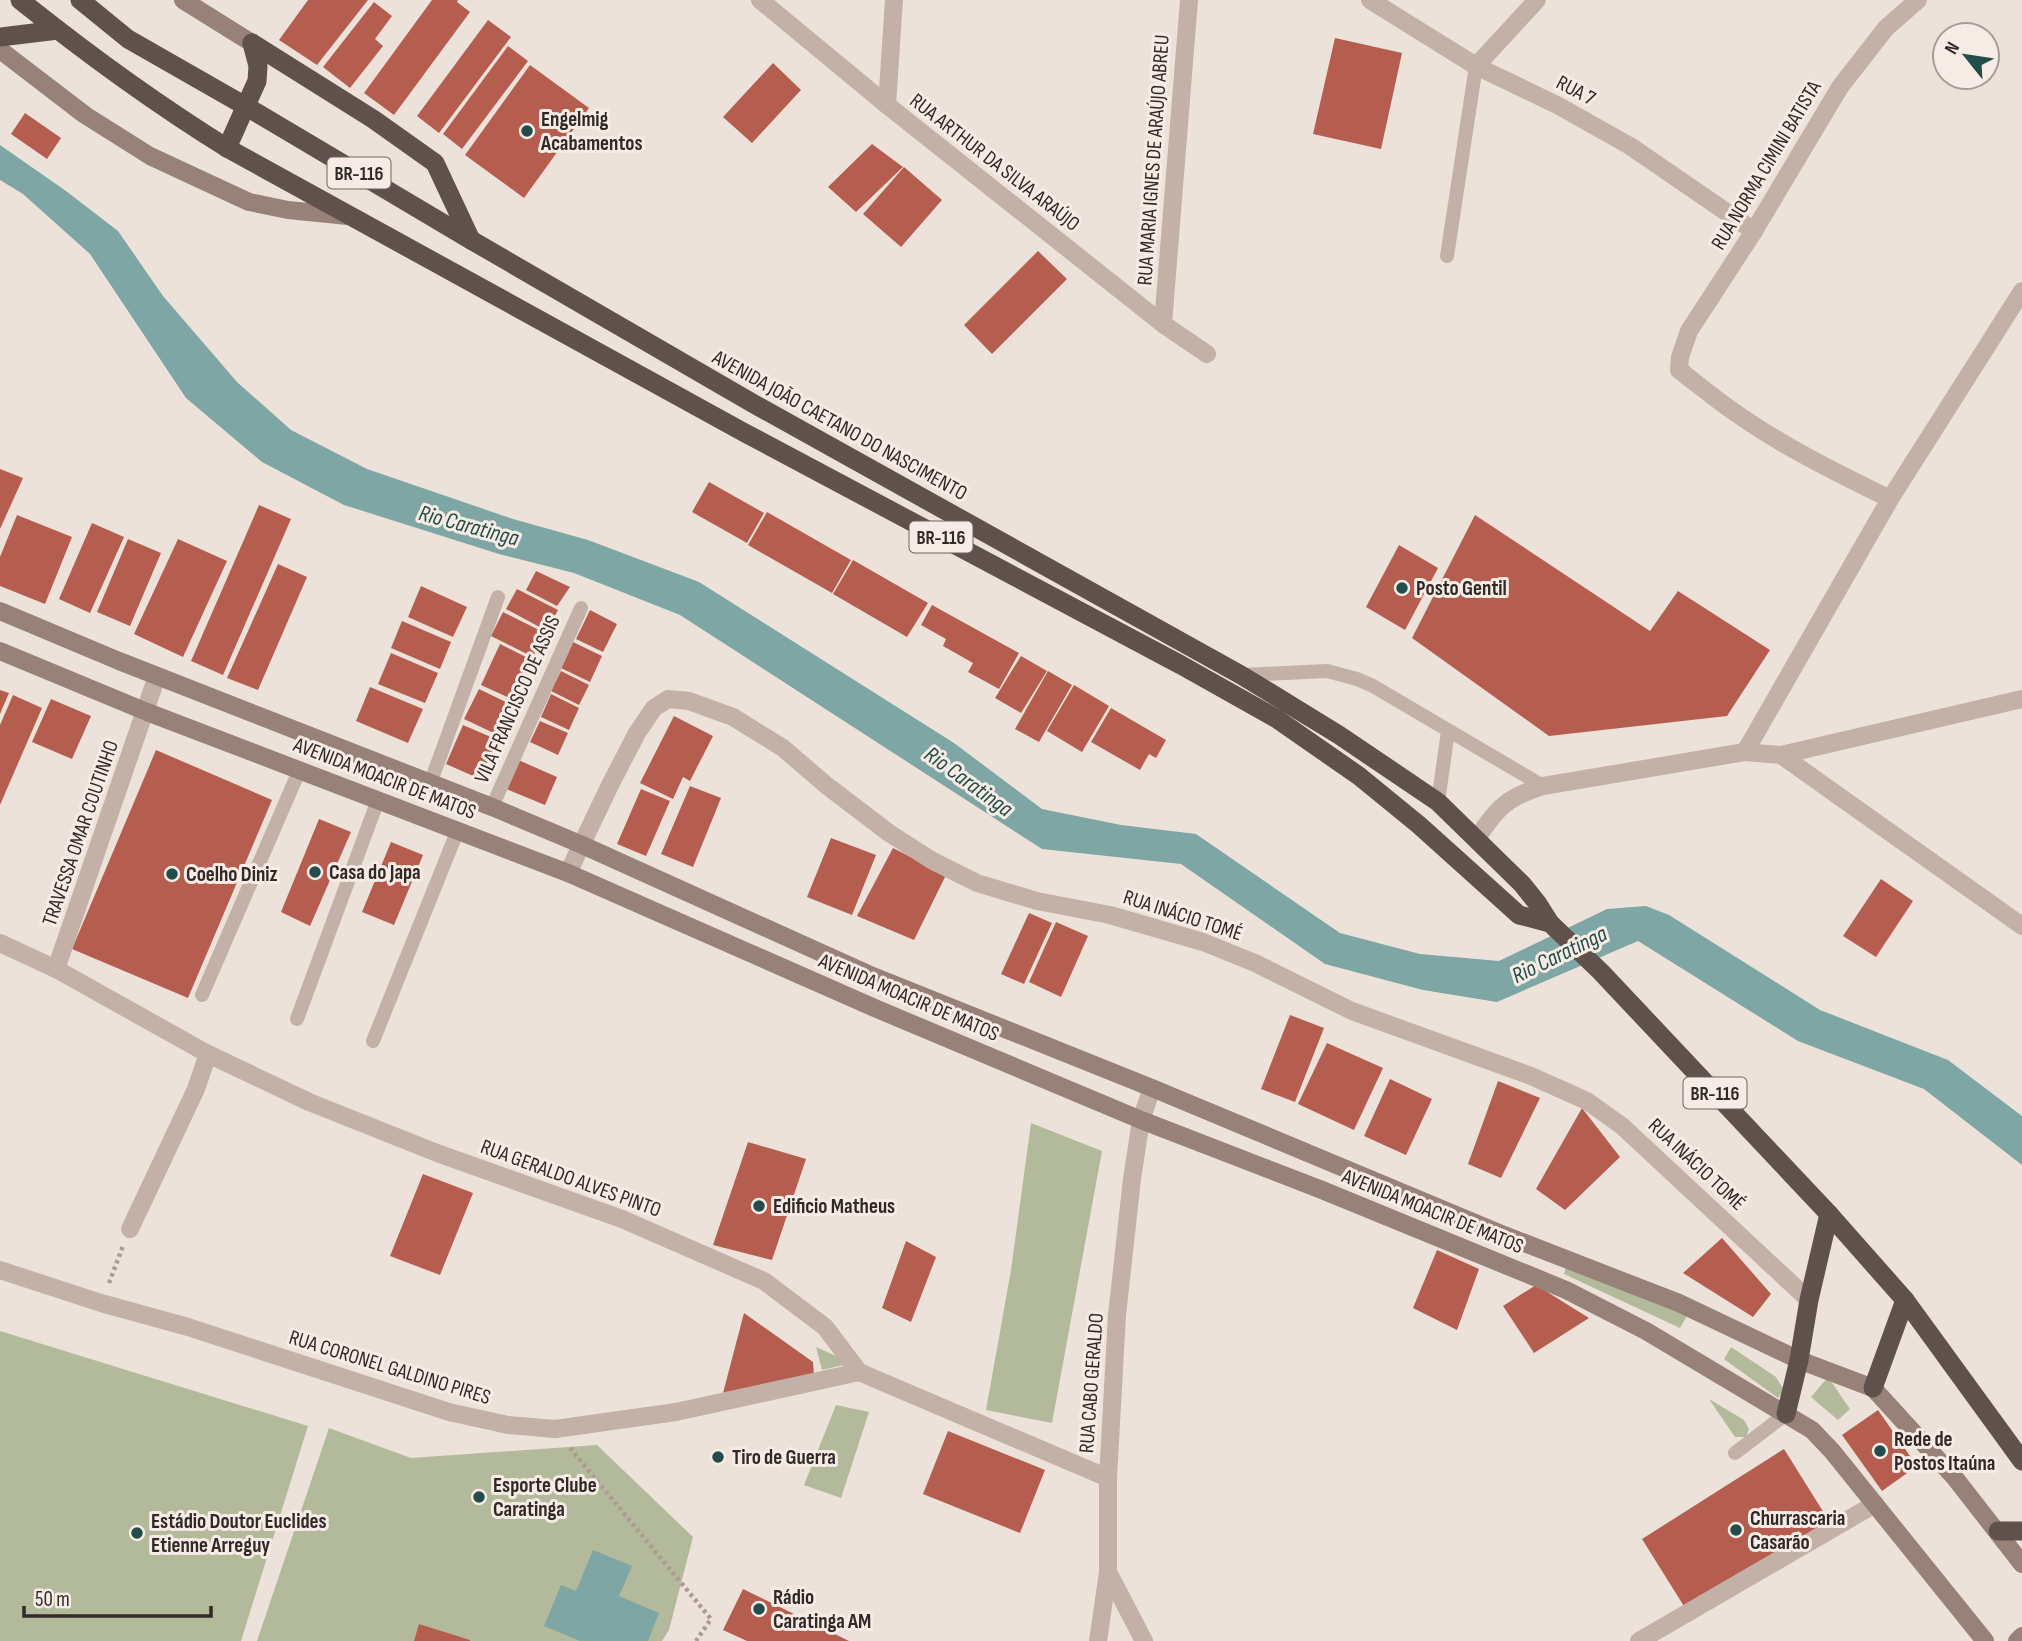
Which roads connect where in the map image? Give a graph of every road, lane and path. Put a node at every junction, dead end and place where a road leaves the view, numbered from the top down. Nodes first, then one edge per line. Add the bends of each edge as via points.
1 (20, 0) edge
2 (80, 0) edge
3 (183, 0) edge
4 (760, 0) edge
5 (894, 0) edge
6 (1189, 0) edge
7 (1370, 0) edge
8 (1537, 0) edge
9 (1918, 0) edge
10 (58, 30) junction
11 (0, 37) edge
12 (252, 43) junction
13 (0, 50) edge
14 (1476, 66) junction
15 (887, 105) junction
16 (247, 107) junction
17 (227, 148) junction
18 (348, 216) junction
19 (1754, 231) junction
20 (471, 240) junction
21 (1447, 256) dead end
22 (2022, 291) edge
23 (1163, 324) junction
24 (1207, 354) dead end
25 (1890, 499) junction
26 (498, 597) dead end
27 (581, 608) dead end
28 (0, 611) edge
29 (0, 651) edge
30 (1241, 675) junction
31 (158, 676) junction
32 (2022, 699) edge
33 (147, 712) junction
34 (1448, 731) junction
35 (1745, 752) junction
36 (1781, 755) junction
37 (300, 769) junction
38 (430, 784) junction
39 (1543, 786) junction
40 (378, 800) junction
41 (1438, 802) junction
42 (492, 807) junction
43 (457, 831) junction
44 (1476, 838) junction
45 (580, 844) junction
46 (568, 873) junction
47 (1550, 923) junction
48 (2022, 926) edge
49 (0, 943) edge
50 (56, 970) junction
51 (202, 995) dead end
52 (297, 1019) dead end
53 (373, 1041) dead end
54 (208, 1054) junction
55 (1152, 1088) junction
56 (1141, 1120) junction
57 (1829, 1214) junction
58 (130, 1229) joint
59 (0, 1270) edge
60 (1809, 1300) junction
61 (1905, 1300) junction
62 (102, 1303) junction
63 (1799, 1360) junction
64 (859, 1372) junction
65 (1873, 1388) junction
66 (1786, 1413) junction
67 (555, 1429) junction
68 (1735, 1453) dead end
69 (2022, 1461) edge
70 (1108, 1478) junction
71 (1875, 1504) junction
72 (1998, 1531) junction
73 (2022, 1531) edge
74 (2022, 1564) edge
75 (1108, 1572) junction
76 (2022, 1636) edge
77 (696, 1641) edge
78 (1098, 1641) edge
79 (1144, 1641) edge
80 (1639, 1641) edge
81 (1984, 1641) edge
82 (2017, 1641) edge

1 - 10 highway, AVENIDA JOÃO CAETANO DO NASCIMENTO / BR-116
2 - 16 highway, AVENIDA JOÃO CAETANO DO NASCIMENTO / BR-116 via 128,38
3 - 12 main road
4 - 15 street, RUA ARTHUR DA SILVA ARAÚJO
5 - 15 street
6 - 23 street, RUA MARIA IGNES DE ARAÚJO ABREU
7 - 14 street, RUA 7
8 - 14 street
9 - 19 street, RUA NORMA CIMINI BATISTA via 1886,28 1840,88
10 - 11 highway
10 - 17 highway, AVENIDA JOÃO CAETANO DO NASCIMENTO / BR-116
12 - 16 highway via 257,81
12 - 20 highway via 435,163
13 - 18 main road, AVENIDA JOÃO CAETANO DO NASCIMENTO via 85,115 150,156 249,202
14 - 19 street, RUA 7 via 1630,146
14 - 21 lane
15 - 23 street, RUA ARTHUR DA SILVA ARAÚJO
16 - 17 highway
16 - 20 highway, AVENIDA JOÃO CAETANO DO NASCIMENTO / BR-116
17 - 18 highway, AVENIDA JOÃO CAETANO DO NASCIMENTO / BR-116
18 - 47 highway, AVENIDA JOÃO CAETANO DO NASCIMENTO / BR-116 via 1277,719 1359,776 1519,915
19 - 25 street, RUA NORMA CIMINI BATISTA via 1689,331 1679,370 1778,440
20 - 30 highway, AVENIDA JOÃO CAETANO DO NASCIMENTO / BR-116 via 754,404
22 - 25 street
23 - 24 street, RUA ARTHUR DA SILVA ARAÚJO
25 - 35 street
26 - 38 lane
27 - 42 lane, VILA FRANCISCO DE ASSIS
28 - 31 main road, AVENIDA MOACIR DE MATOS
29 - 33 main road, AVENIDA MOACIR DE MATOS
30 - 34 lane via 1327,671 1373,687
30 - 41 highway, AVENIDA JOÃO CAETANO DO NASCIMENTO / BR-116
31 - 33 street, TRAVESSA OMAR COUTINHO
31 - 38 main road, AVENIDA MOACIR DE MATOS
32 - 36 street
33 - 37 main road, AVENIDA MOACIR DE MATOS
33 - 50 street, TRAVESSA OMAR COUTINHO
34 - 39 lane
34 - 41 lane
35 - 36 street
35 - 39 street
36 - 48 street
37 - 40 main road, AVENIDA MOACIR DE MATOS
37 - 51 lane
38 - 42 main road, AVENIDA MOACIR DE MATOS
39 - 44 street via 1501,806
40 - 43 main road, AVENIDA MOACIR DE MATOS
40 - 52 lane
41 - 44 highway, AVENIDA JOÃO CAETANO DO NASCIMENTO / BR-116
42 - 45 main road, AVENIDA MOACIR DE MATOS
43 - 46 main road, AVENIDA MOACIR DE MATOS
43 - 53 lane
44 - 47 highway, AVENIDA JOÃO CAETANO DO NASCIMENTO / BR-116 via 1522,884
45 - 46 street, RUA INÁCIO TOMÉ
45 - 55 main road, AVENIDA MOACIR DE MATOS via 868,974
45 - 60 street, RUA INÁCIO TOMÉ via 654,708 668,699 689,701 733,717 782,748 889,834 977,883 1203,942 1255,962 1352,1011 1587,1101 1622,1126
46 - 56 main road, AVENIDA MOACIR DE MATOS
47 - 57 highway, AVENIDA JOÃO CAETANO DO NASCIMENTO / BR-116
49 - 50 street, RUA GERALDO ALVES PINTO
50 - 54 street, RUA GERALDO ALVES PINTO
54 - 58 street
54 - 64 street, RUA GERALDO ALVES PINTO via 309,1102 622,1219 764,1281 825,1327
55 - 56 street, RUA CABO GERALDO
55 - 63 main road, AVENIDA MOACIR DE MATOS via 1679,1303
56 - 66 main road, AVENIDA MOACIR DE MATOS via 1566,1290
56 - 70 street, RUA CABO GERALDO via 1117,1315
57 - 60 highway
57 - 61 highway, AVENIDA JOÃO CAETANO DO NASCIMENTO / BR-116
58 - 62 path
59 - 62 street, RUA CORONEL GALDINO PIRES
60 - 63 highway
61 - 65 highway
61 - 69 highway, AVENIDA JOÃO CAETANO DO NASCIMENTO / BR-116
62 - 67 street, RUA CORONEL GALDINO PIRES via 449,1412
63 - 65 main road
63 - 66 highway
64 - 67 street, RUA CORONEL GALDINO PIRES via 676,1412
64 - 70 street, RUA GERALDO ALVES PINTO
65 - 72 main road
66 - 68 lane
66 - 71 main road via 1812,1430
67 - 77 path via 711,1619
70 - 75 street, RUA CABO GERALDO
71 - 80 street
71 - 81 main road
72 - 73 highway
72 - 74 main road
75 - 78 street
75 - 79 street, RUA CABO GERALDO
76 - 82 main road

